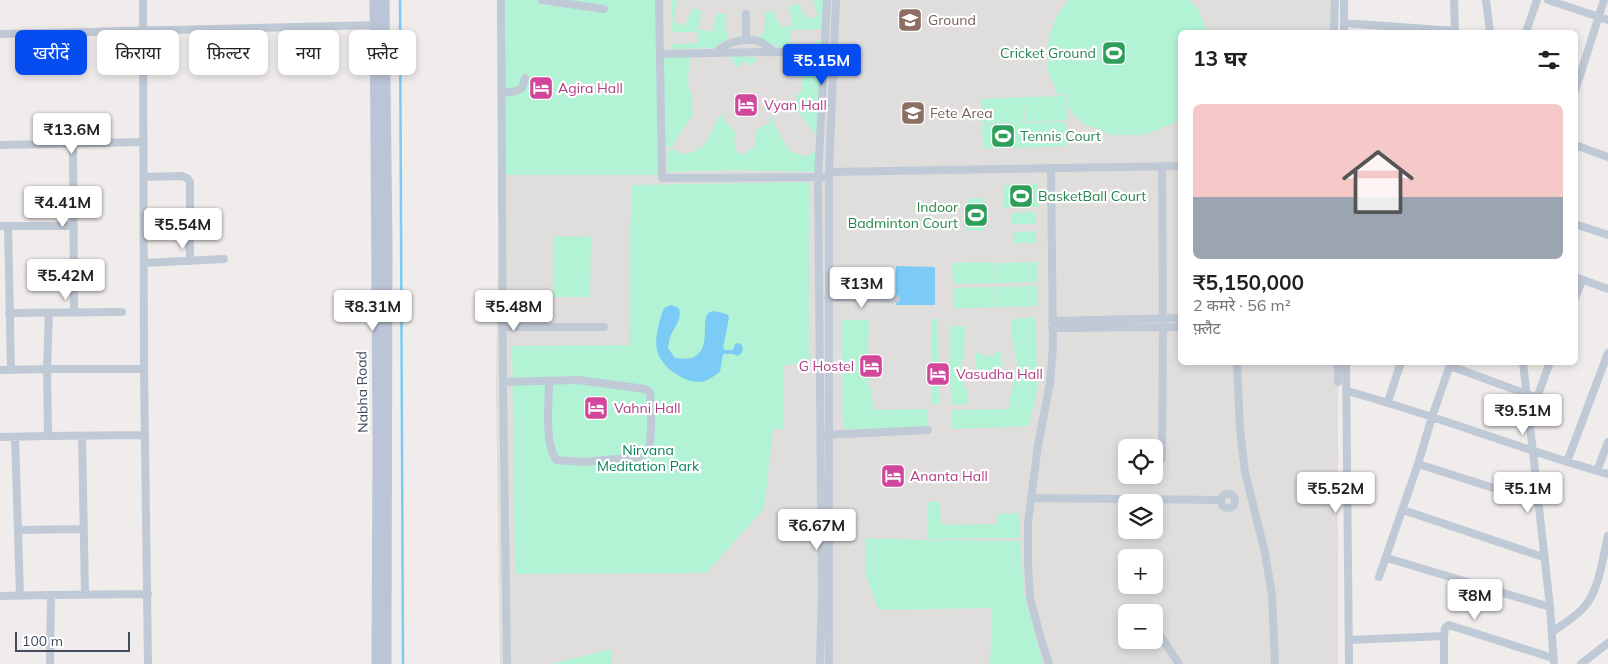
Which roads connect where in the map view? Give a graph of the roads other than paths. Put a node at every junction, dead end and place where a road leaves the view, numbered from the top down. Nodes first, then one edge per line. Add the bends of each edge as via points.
1 (143, 0) edge
2 (375, 0) edge
3 (384, 0) edge
4 (501, 0) edge
5 (542, 0) edge
6 (659, 0) edge
7 (827, 0) edge
8 (836, 0) edge
9 (1335, 0) edge
10 (1344, 0) edge
11 (1454, 0) edge
12 (1486, 0) edge
13 (1537, 0) edge
14 (1548, 0) edge
15 (1604, 0) edge
16 (604, 9) dead end
17 (746, 14) dead end
18 (1599, 17) junction
19 (1608, 20) edge
20 (1344, 23) junction
21 (379, 25) junction
22 (143, 30) joint
23 (1334, 30) edge
24 (1344, 30) edge
25 (1405, 30) edge
26 (1454, 30) edge
27 (1490, 30) edge
28 (1527, 30) edge
29 (97, 31) edge
30 (0, 34) edge
31 (746, 40) junction
32 (775, 52) junction
33 (825, 52) junction
34 (715, 53) junction
35 (660, 54) junction
36 (143, 75) edge
37 (525, 78) dead end
38 (1578, 82) edge
39 (502, 93) junction
40 (143, 142) junction
41 (73, 143) junction
42 (0, 145) edge
43 (1578, 146) edge
44 (1608, 157) edge
45 (1178, 166) edge
46 (1162, 167) junction
47 (1051, 169) junction
48 (825, 176) junction
49 (144, 177) junction
50 (1578, 225) edge
51 (4, 226) edge
52 (74, 226) junction
53 (1608, 235) edge
54 (224, 259) dead end
55 (190, 261) junction
56 (144, 263) junction
57 (1579, 278) edge
58 (1608, 289) edge
59 (828, 297) junction
60 (896, 300) dead end
61 (49, 312) junction
62 (74, 312) junction
63 (122, 312) dead end
64 (9, 313) junction
65 (1178, 319) edge
66 (1163, 323) junction
67 (1052, 325) junction
68 (503, 327) junction
69 (604, 327) dead end
70 (1178, 327) edge
71 (1608, 353) edge
72 (1237, 365) edge
73 (1338, 365) edge
74 (1346, 365) edge
75 (1400, 365) edge
76 (1451, 365) edge
77 (1454, 365) edge
78 (1523, 365) edge
79 (1549, 365) edge
80 (47, 369) junction
81 (144, 369) junction
82 (0, 370) edge
83 (11, 370) junction
84 (549, 381) junction
85 (503, 382) junction
86 (1338, 382) dead end
87 (1347, 391) junction
88 (1526, 394) junction
89 (1388, 402) junction
90 (1432, 417) junction
91 (928, 430) dead end
92 (824, 434) junction
93 (15, 436) junction
94 (48, 436) junction
95 (82, 436) junction
96 (145, 436) junction
97 (0, 437) edge
98 (1162, 439) edge
99 (1608, 442) edge
100 (1532, 451) junction
101 (1567, 462) junction
102 (1418, 464) junction
103 (1597, 471) junction
104 (1608, 474) edge
105 (1031, 498) junction
106 (1251, 501) junction
107 (1538, 502) junction
108 (1402, 510) junction
109 (83, 529) junction
110 (18, 530) junction
111 (1608, 536) edge
112 (1543, 557) junction
113 (1387, 558) junction
114 (1379, 577) dead end
115 (148, 594) junction
116 (51, 595) junction
117 (85, 595) junction
118 (0, 596) edge
119 (20, 596) junction
120 (1550, 607) junction
121 (1552, 632) junction
122 (1444, 636) junction
123 (1163, 640) edge
124 (1349, 640) junction
125 (1608, 643) edge
126 (1553, 661) edge
127 (50, 664) edge
128 (148, 664) edge
129 (377, 664) edge
130 (386, 664) edge
131 (507, 664) edge
132 (820, 664) edge
133 (825, 664) edge
134 (829, 664) edge
135 (1050, 664) edge
136 (1179, 664) edge
137 (1275, 664) edge
138 (1349, 664) edge
139 (1444, 664) edge
140 (1581, 664) edge

1 - 22 street
2 - 21 main road, Nabha Road
3 - 21 main road, Nabha Road
4 - 39 street
5 - 16 street
6 - 35 street
7 - 33 street
8 - 48 street
9 - 23 street
10 - 20 street
11 - 26 street
12 - 27 street
13 - 28 street
14 - 18 street
15 - 18 street
17 - 31 street
18 - 19 street
18 - 38 street
20 - 24 street
20 - 25 street
21 - 22 street
21 - 129 main road, Nabha Road
21 - 130 main road, Nabha Road via 387,243
29 - 30 street
31 - 32 street via 759,42
31 - 34 street
32 - 33 street
32 - 34 street
33 - 48 street
34 - 35 street
35 - 48 street via 662,178
36 - 40 street
37 - 39 street via 522,88
39 - 68 street
40 - 41 street
40 - 49 street
41 - 42 street
41 - 52 street
43 - 44 street
45 - 46 street
46 - 47 street
46 - 66 street
47 - 48 street
47 - 67 street
48 - 59 street
48 - 92 street
49 - 55 street via 182,176 190,182
49 - 56 street
50 - 53 street
51 - 52 street
51 - 64 street
52 - 62 street
54 - 55 street
55 - 56 street
56 - 81 street
57 - 58 street
59 - 60 street
59 - 92 street
61 - 62 street
61 - 64 street
61 - 80 street
62 - 63 street
64 - 83 street
65 - 66 street
66 - 67 street
66 - 70 street
66 - 98 street
67 - 105 street via 1050,383
68 - 69 street
68 - 85 street
71 - 101 street
72 - 106 street via 1240,430
73 - 86 street
74 - 87 street
75 - 89 street
76 - 90 street
77 - 88 street
78 - 88 street
79 - 88 street via 1537,396
80 - 81 street
80 - 83 street
80 - 94 street
81 - 96 street
82 - 83 street
84 - 84 street via 578,380 650,392 650,446 646,454 638,458 583,462 556,460 549,442
84 - 85 street
85 - 131 street
87 - 89 street
87 - 124 street
88 - 100 street
89 - 90 street
90 - 100 street
90 - 102 street
91 - 92 street
92 - 132 street
92 - 133 street
92 - 134 street
93 - 94 street
93 - 97 street
93 - 110 street
94 - 95 street
95 - 96 street
95 - 109 street
96 - 115 street
99 - 103 street
100 - 101 street
100 - 107 street
101 - 103 street
102 - 107 street
102 - 108 street
103 - 104 street
105 - 106 street via 1221,500 1228,494 1234,501
105 - 135 street via 1028,523 1030,598
106 - 137 street via 1272,595
107 - 112 street
108 - 112 street
108 - 113 street
109 - 110 street
109 - 117 street
110 - 119 street
111 - 121 street via 1590,599 1576,616
112 - 120 street
113 - 114 street
113 - 120 street
115 - 117 street
115 - 128 street
116 - 117 street
116 - 119 street
116 - 127 street
118 - 119 street
120 - 121 street
121 - 126 street
122 - 124 street
122 - 126 street via 1447,625 1452,625
122 - 139 street
123 - 136 street
124 - 138 street
125 - 140 street

